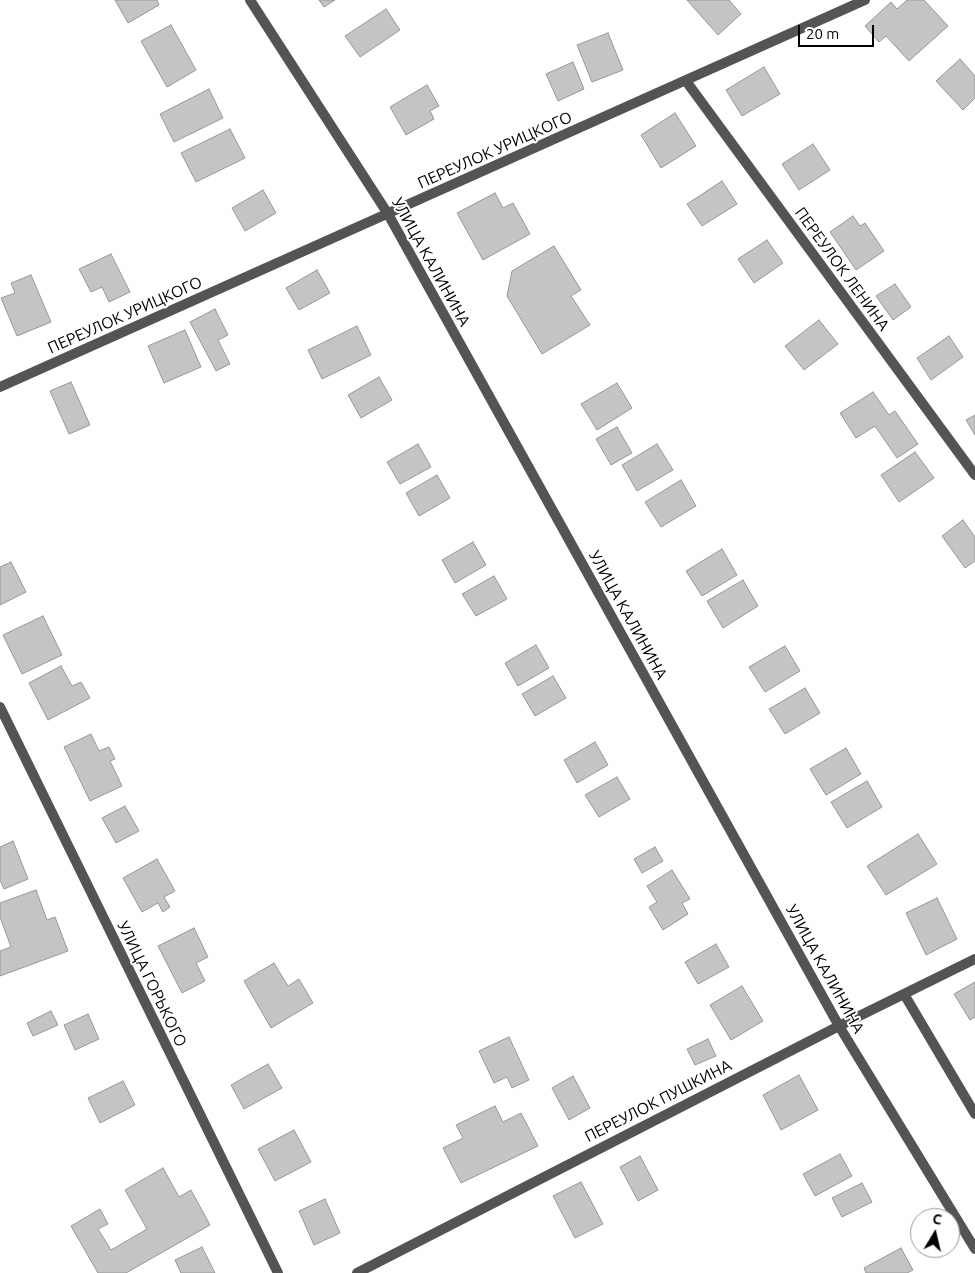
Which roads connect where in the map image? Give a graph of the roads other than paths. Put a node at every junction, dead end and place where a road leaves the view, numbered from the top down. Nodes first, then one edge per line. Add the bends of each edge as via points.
1 (250, 0) edge
2 (866, 0) edge
3 (686, 81) junction
4 (388, 214) junction
5 (0, 387) edge
6 (975, 475) edge
7 (0, 708) edge
8 (975, 959) edge
9 (904, 994) junction
10 (839, 1026) junction
11 (975, 1114) edge
12 (975, 1249) edge
13 (278, 1273) edge
14 (357, 1273) edge

1 - 4 street, УЛИЦА КАЛИНИНА
2 - 3 street, ПЕРЕУЛОК УРИЦКОГО
3 - 4 street, ПЕРЕУЛОК УРИЦКОГО
3 - 6 street, ПЕРЕУЛОК ЛЕНИНА
4 - 5 street, ПЕРЕУЛОК УРИЦКОГО
4 - 10 street, УЛИЦА КАЛИНИНА
7 - 13 street, УЛИЦА ГОРЬКОГО
8 - 9 street, ПЕРЕУЛОК ПУШКИНА
9 - 10 street, ПЕРЕУЛОК ПУШКИНА
9 - 11 street
10 - 12 street, УЛИЦА КАЛИНИНА
10 - 14 street, ПЕРЕУЛОК ПУШКИНА

